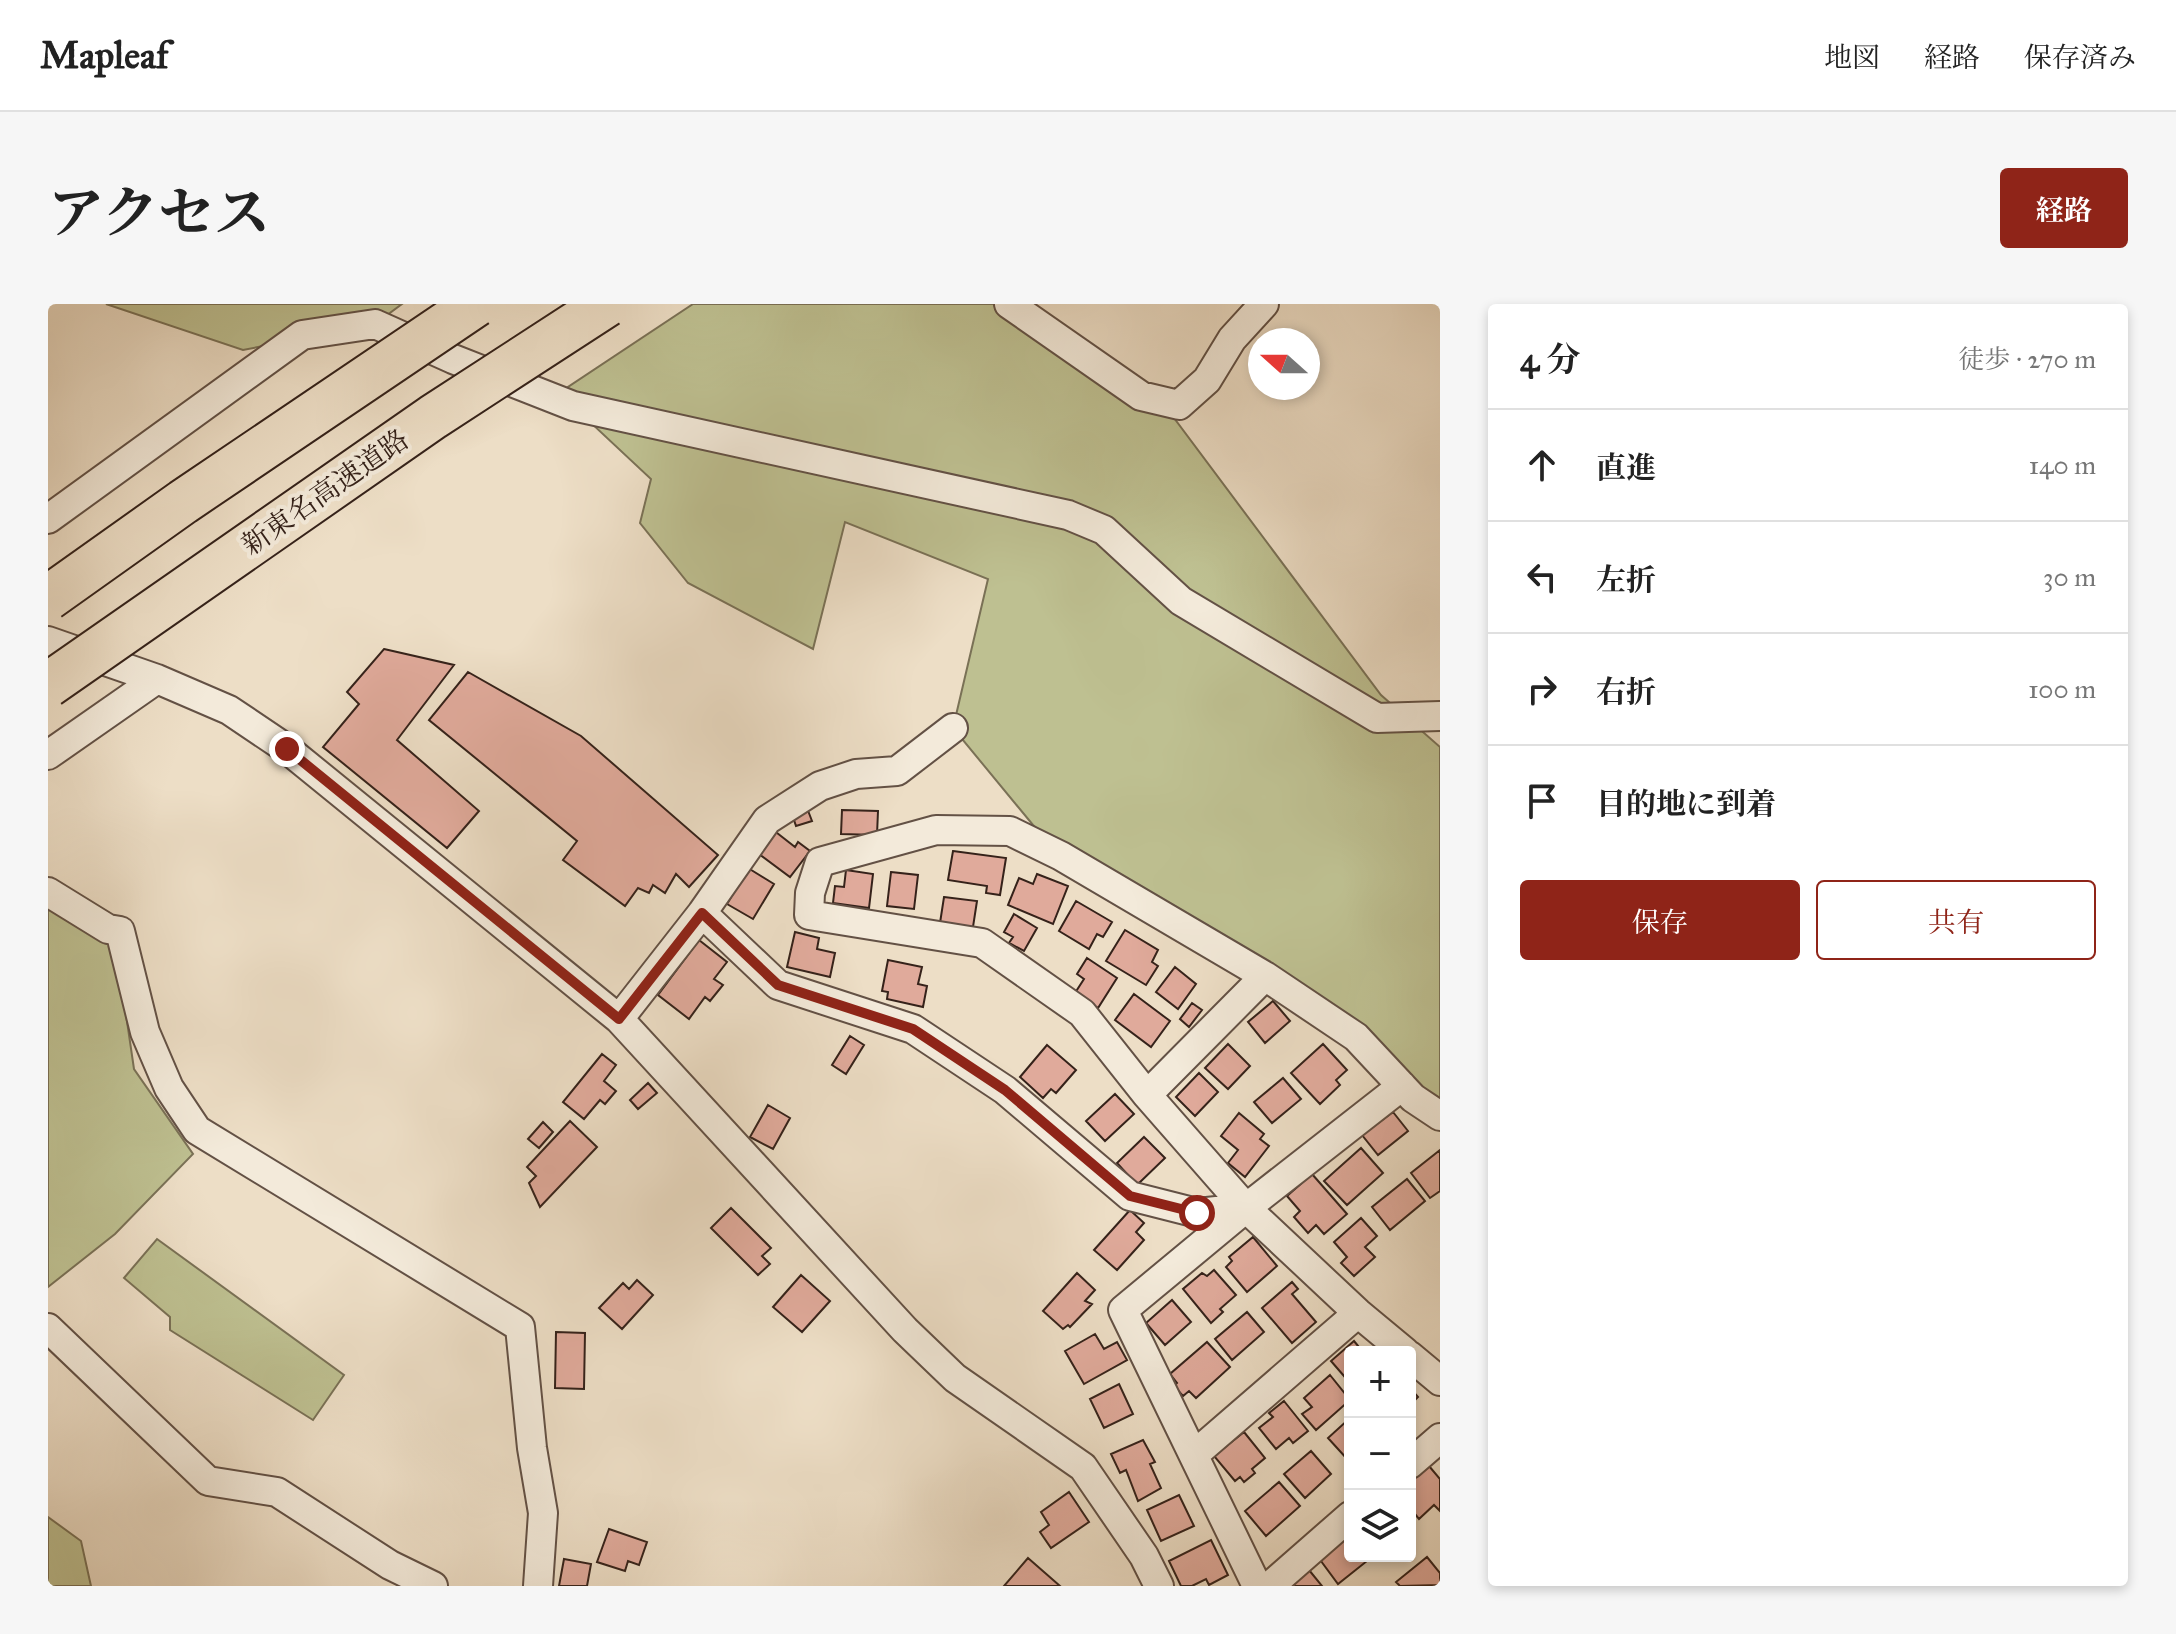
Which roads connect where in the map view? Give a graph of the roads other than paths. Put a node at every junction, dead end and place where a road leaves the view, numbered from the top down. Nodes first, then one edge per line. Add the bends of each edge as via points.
1 (476, 304) edge
2 (607, 304) edge
3 (1009, 304) edge
4 (1264, 304) edge
5 (48, 519) edge
6 (48, 598) edge
7 (48, 641) edge
8 (157, 679) junction
9 (48, 685) edge
10 (1440, 716) edge
11 (953, 728) dead end
12 (48, 755) edge
13 (48, 892) edge
14 (702, 913) junction
15 (1265, 976) junction
16 (619, 1019) junction
17 (1402, 1086) junction
18 (1147, 1095) junction
19 (1440, 1116) edge
20 (1246, 1208) junction
21 (1358, 1313) junction
22 (48, 1328) edge
23 (1398, 1346) edge
24 (1416, 1361) edge
25 (1440, 1381) edge
26 (1440, 1438) edge
27 (1195, 1454) junction
28 (1416, 1459) edge
29 (1344, 1521) edge
30 (433, 1586) edge
31 (538, 1586) edge
32 (1159, 1586) edge
33 (1257, 1586) edge
34 (1270, 1586) edge

1 - 6 highway, bridge
2 - 9 highway, 新東名高速道路, bridge via 433,417
3 - 4 street via 1141,396 1179,405 1207,380 1232,339
5 - 10 street via 302,335 375,324 573,406 1068,515 1104,530 1181,601 1377,718
7 - 8 street
8 - 12 street
8 - 16 street via 229,710 287,749
11 - 14 street via 897,771 856,774 820,786 767,820
13 - 31 street via 120,931 145,1032 169,1088 197,1130 520,1327 543,1513
14 - 16 street
14 - 20 street via 778,985 913,1029 1005,1090 1130,1196 1197,1213
15 - 17 street via 1356,1037
15 - 18 street
15 - 18 street via 1010,831 936,830 820,862 809,915 982,943 1082,1013
16 - 32 street via 915,1340 955,1378 1083,1467
17 - 19 street
17 - 20 street
18 - 20 street
20 - 21 street
20 - 27 street via 1123,1310
21 - 23 street
21 - 27 street
22 - 30 street via 208,1481 277,1492 390,1565
24 - 25 street
26 - 28 street
27 - 33 street
29 - 34 street

